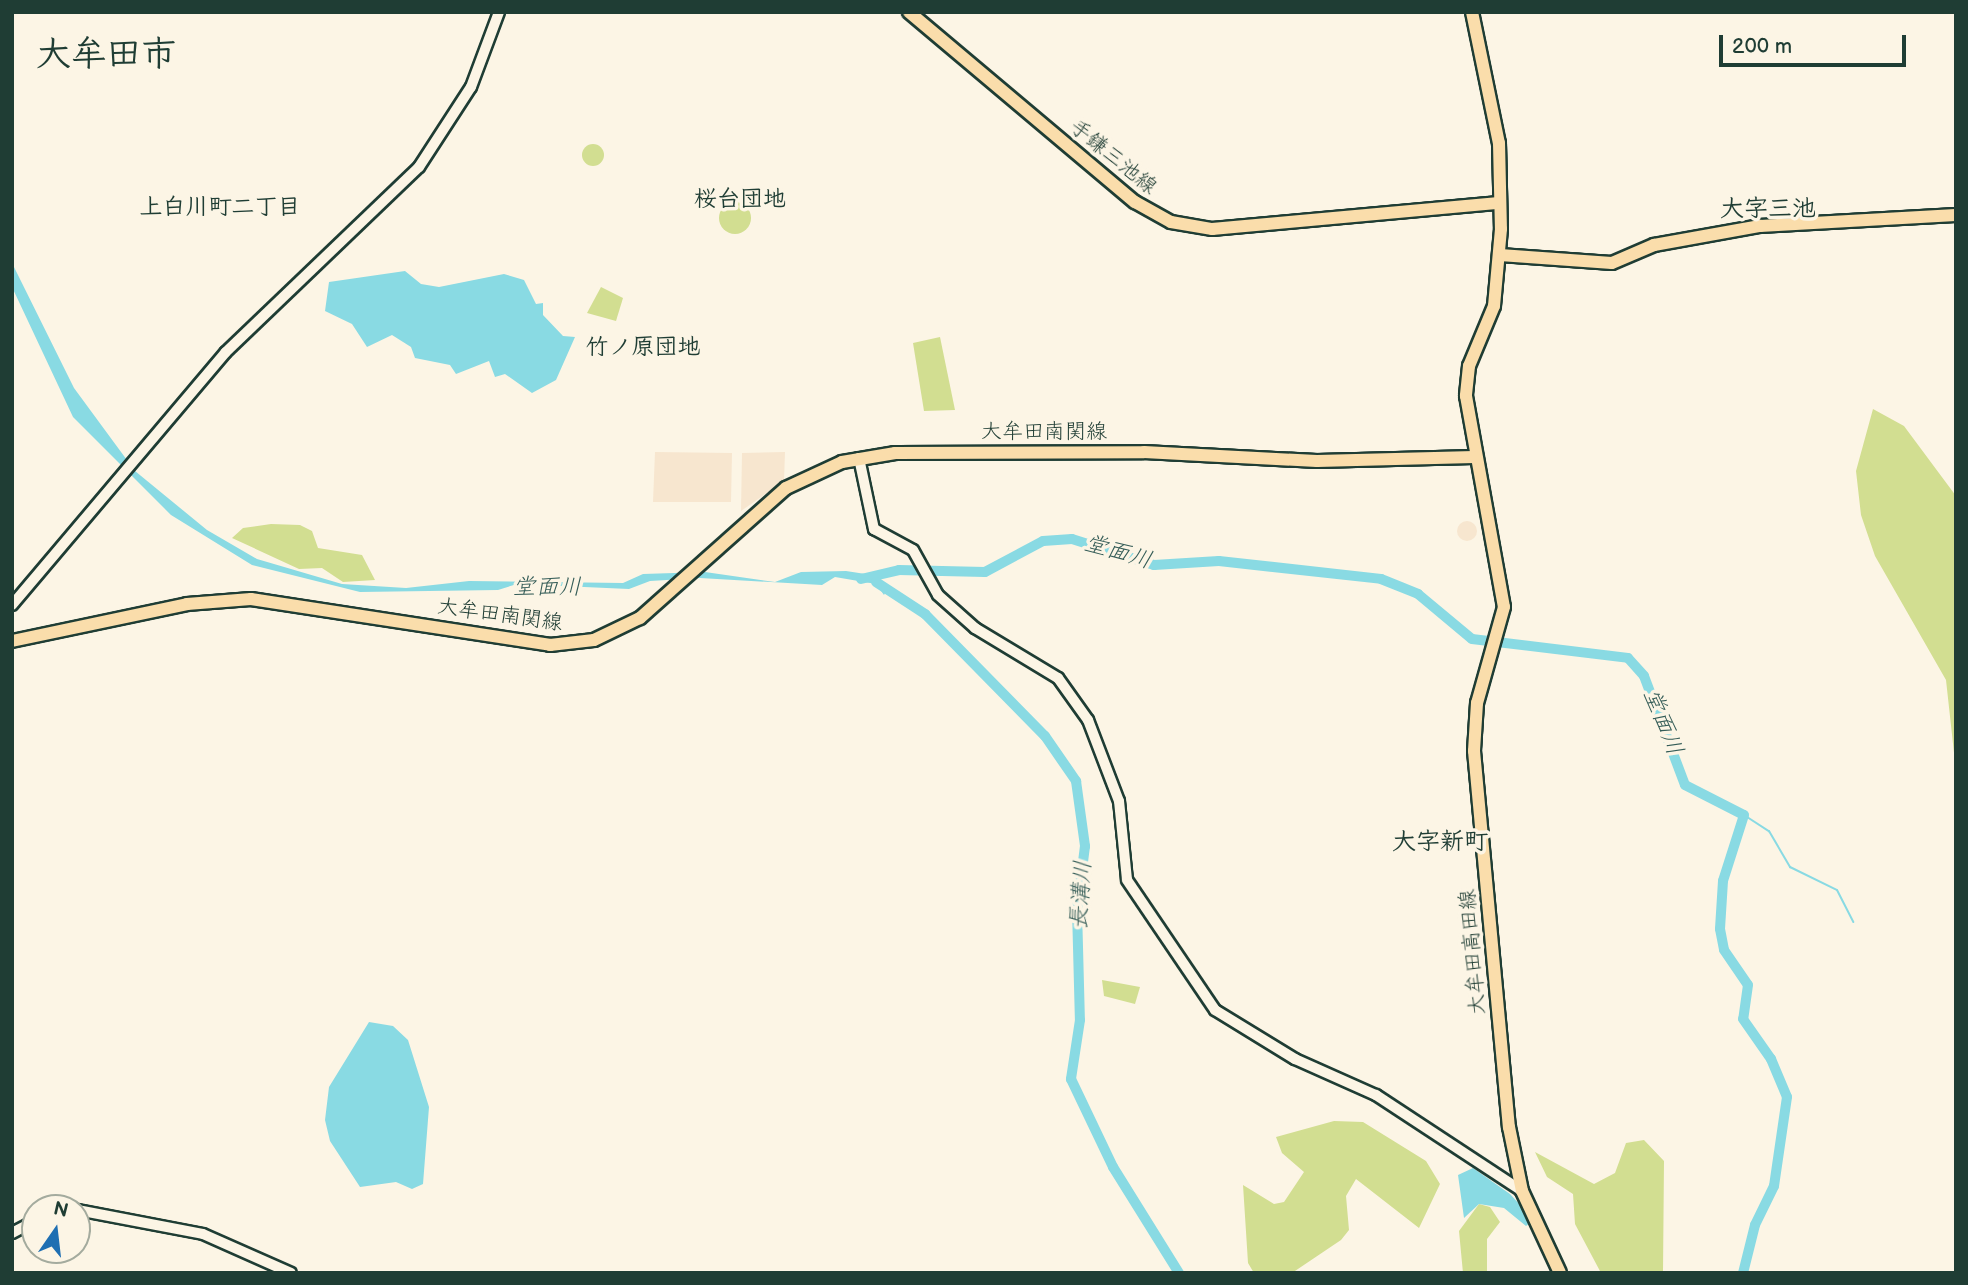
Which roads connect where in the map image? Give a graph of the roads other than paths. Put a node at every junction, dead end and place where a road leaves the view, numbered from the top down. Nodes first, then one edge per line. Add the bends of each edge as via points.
1 (499, 12) edge
2 (909, 12) edge
3 (1472, 12) edge
4 (1499, 203) junction
5 (1956, 215) edge
6 (1500, 255) junction
7 (1474, 457) junction
8 (859, 458) junction
9 (12, 604) edge
10 (12, 641) edge
11 (1522, 1191) junction
12 (91, 1213) edge
13 (291, 1273) edge
14 (1560, 1273) edge

1 - 9 street via 471,87 419,167 247,330
2 - 4 main road, 手鎌三池線 via 1135,202 1171,222 1212,229
3 - 4 main road via 1499,143
4 - 6 main road
5 - 6 main road via 1760,226 1654,245 1612,263
6 - 7 main road via 1494,306 1466,378
7 - 8 main road, 大牟田南関線 via 1317,461 1060,451
7 - 11 main road, 大牟田高田線 via 1504,607 1477,703 1473,740 1508,1127
8 - 10 main road, 大牟田南関線 via 786,488 667,594 619,630 577,643 550,645 251,599 187,604
8 - 11 street via 874,529 907,544 927,575 975,628 1049,670 1074,699 1102,744 1115,784 1127,880 1215,1010 1295,1059 1376,1095
11 - 14 main road, 大牟田高田線
12 - 13 street via 203,1234

